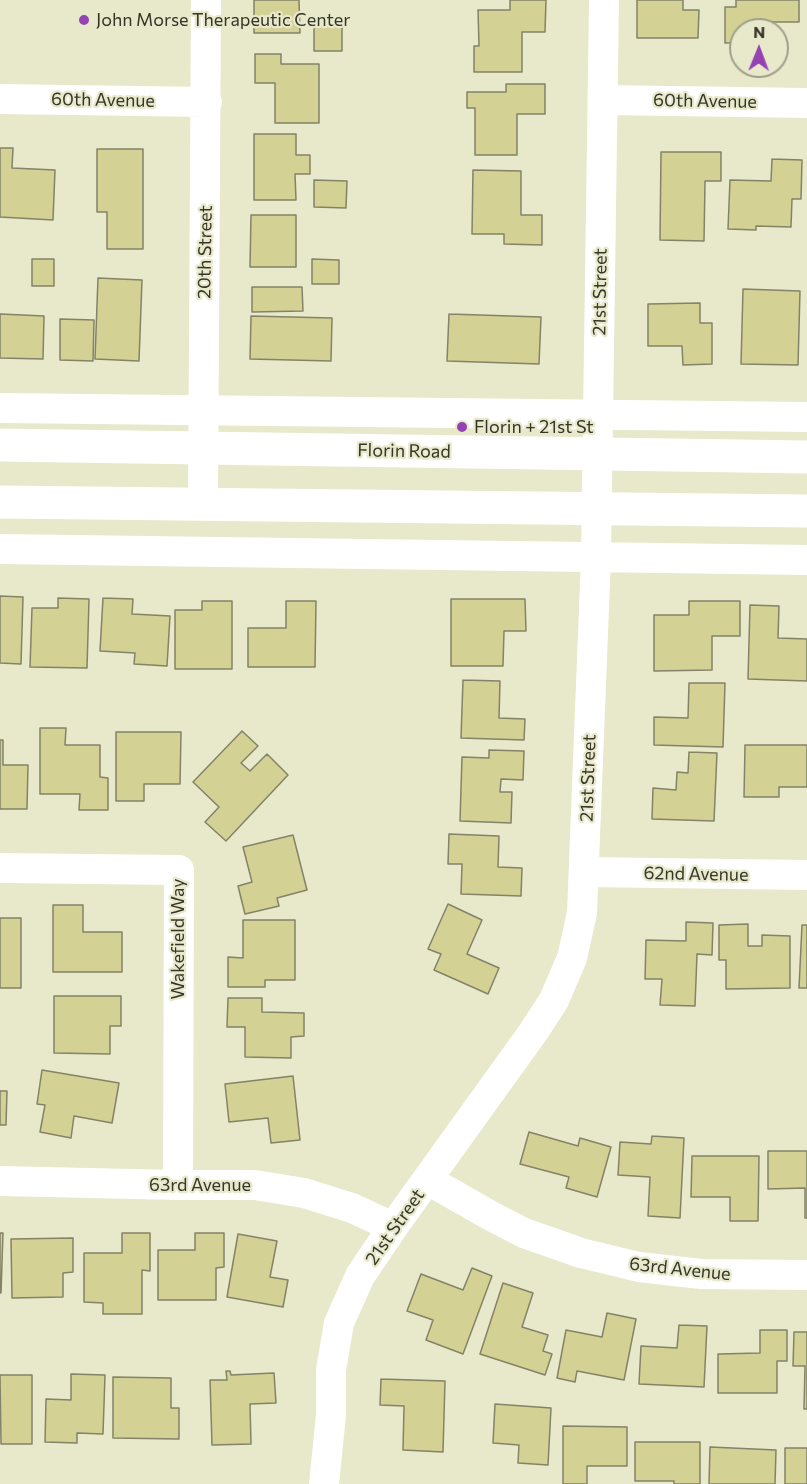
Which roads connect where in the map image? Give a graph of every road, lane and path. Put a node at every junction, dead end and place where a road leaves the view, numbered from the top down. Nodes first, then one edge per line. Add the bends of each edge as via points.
1 (207, 0) edge
2 (604, 0) edge
3 (0, 99) edge
4 (603, 100) junction
5 (207, 102) junction
6 (807, 103) edge
7 (0, 408) edge
8 (203, 410) junction
9 (598, 414) junction
10 (807, 417) edge
11 (0, 445) edge
12 (203, 447) junction
13 (598, 454) junction
14 (807, 457) edge
15 (0, 502) edge
16 (203, 504) junction
17 (596, 508) junction
18 (807, 511) edge
19 (0, 549) edge
20 (596, 557) junction
21 (807, 560) edge
22 (0, 868) edge
23 (585, 872) junction
24 (807, 875) edge
25 (428, 1180) junction
26 (0, 1181) edge
27 (178, 1185) junction
28 (393, 1227) junction
29 (807, 1275) edge
30 (324, 1484) edge

1 - 5 street, 20th Street
2 - 4 street, 21st Street
3 - 5 street, 60th Avenue
4 - 6 street, 60th Avenue
4 - 9 street, 21st Street
5 - 8 street, 20th Street
7 - 8 street
8 - 9 street
8 - 12 street, 20th Street
9 - 10 street
9 - 13 street, 21st Street
11 - 12 main road, Florin Road
12 - 13 main road, Florin Road
12 - 16 street, 20th Street
13 - 14 main road, Florin Road
13 - 17 street, 21st Street
15 - 16 main road
16 - 17 main road
17 - 18 main road
17 - 20 street, 21st Street
19 - 20 street
20 - 21 street
20 - 23 street, 21st Street
22 - 27 street, Wakefield Way via 179,870
23 - 24 street, 62nd Avenue
23 - 25 street, 21st Street via 582,913 572,958 554,1000
25 - 28 street, 21st Street
25 - 29 street, 63rd Avenue via 524,1233 581,1253 639,1267 701,1274
26 - 27 street, 63rd Avenue
27 - 28 street, 63rd Avenue via 255,1185 304,1193 352,1208
28 - 30 street, 21st Street via 360,1276 339,1323 331,1370

